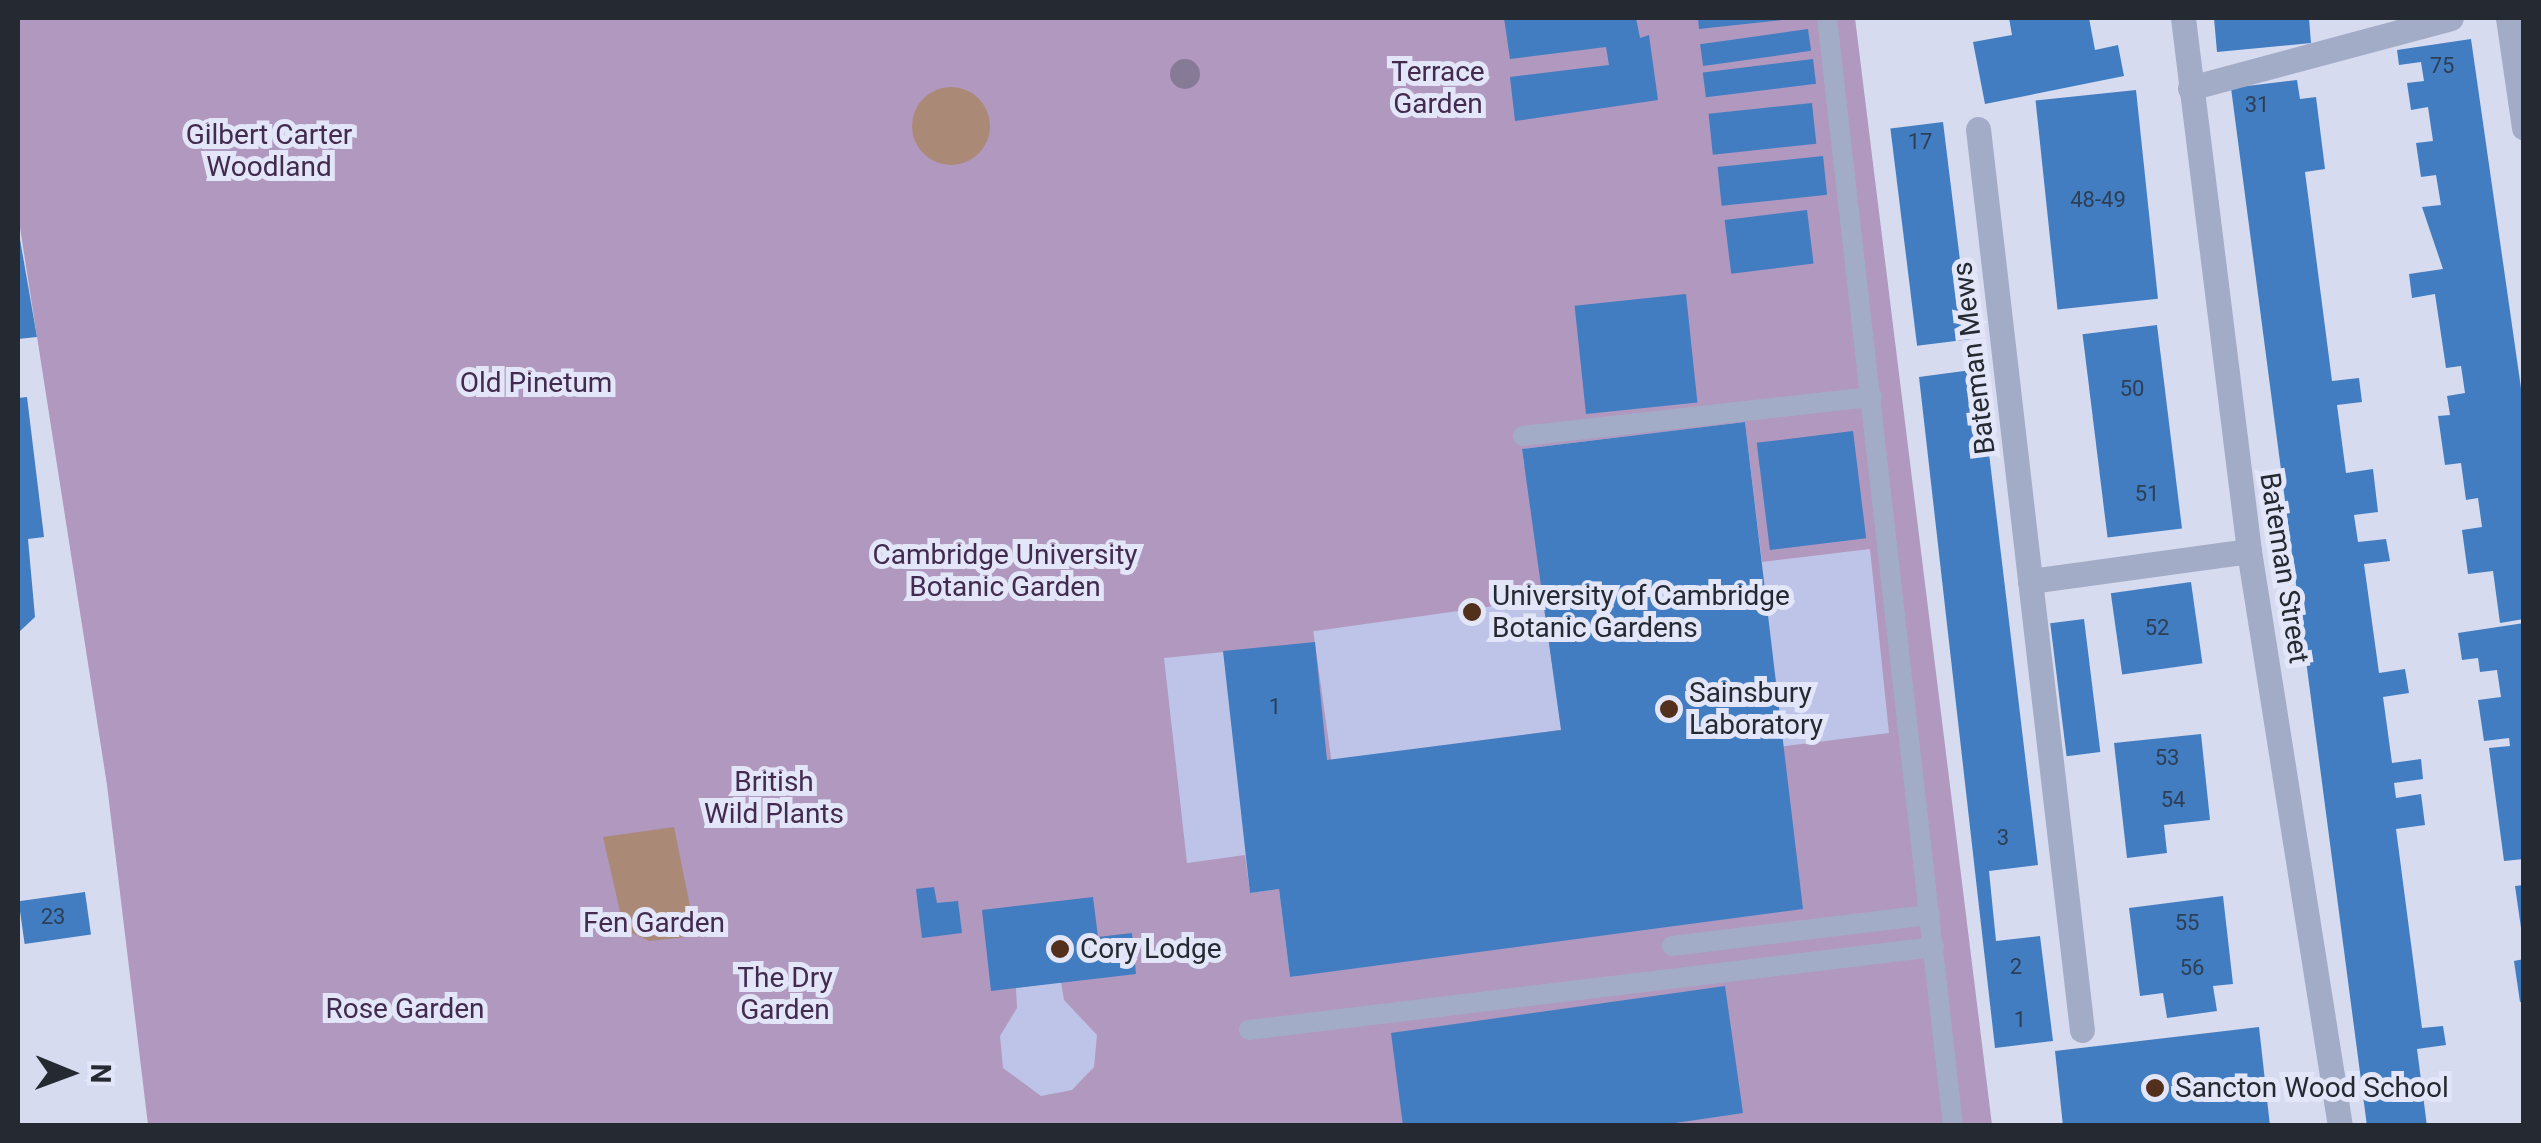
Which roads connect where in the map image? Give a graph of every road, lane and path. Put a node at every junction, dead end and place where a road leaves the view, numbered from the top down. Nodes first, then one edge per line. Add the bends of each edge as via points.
1 (1827, 18) edge
2 (2183, 18) edge
3 (2451, 18) edge
4 (2508, 18) edge
5 (2190, 88) junction
6 (2524, 128) edge
7 (1978, 129) dead end
8 (1872, 397) junction
9 (1522, 436) dead end
10 (2249, 552) junction
11 (2030, 581) junction
12 (1930, 915) junction
13 (1672, 946) dead end
14 (1934, 947) junction
15 (1249, 1030) dead end
16 (2082, 1030) dead end
17 (1954, 1126) edge
18 (2340, 1126) edge

1 - 8 lane
2 - 5 street, Bateman Street
3 - 5 street
4 - 6 street
5 - 10 street, Bateman Street
7 - 11 street, Bateman Mews
8 - 9 lane
8 - 12 lane
10 - 11 street
10 - 18 street, Bateman Street
11 - 16 street, Bateman Mews
12 - 13 lane
12 - 14 lane
14 - 15 lane
14 - 17 lane

